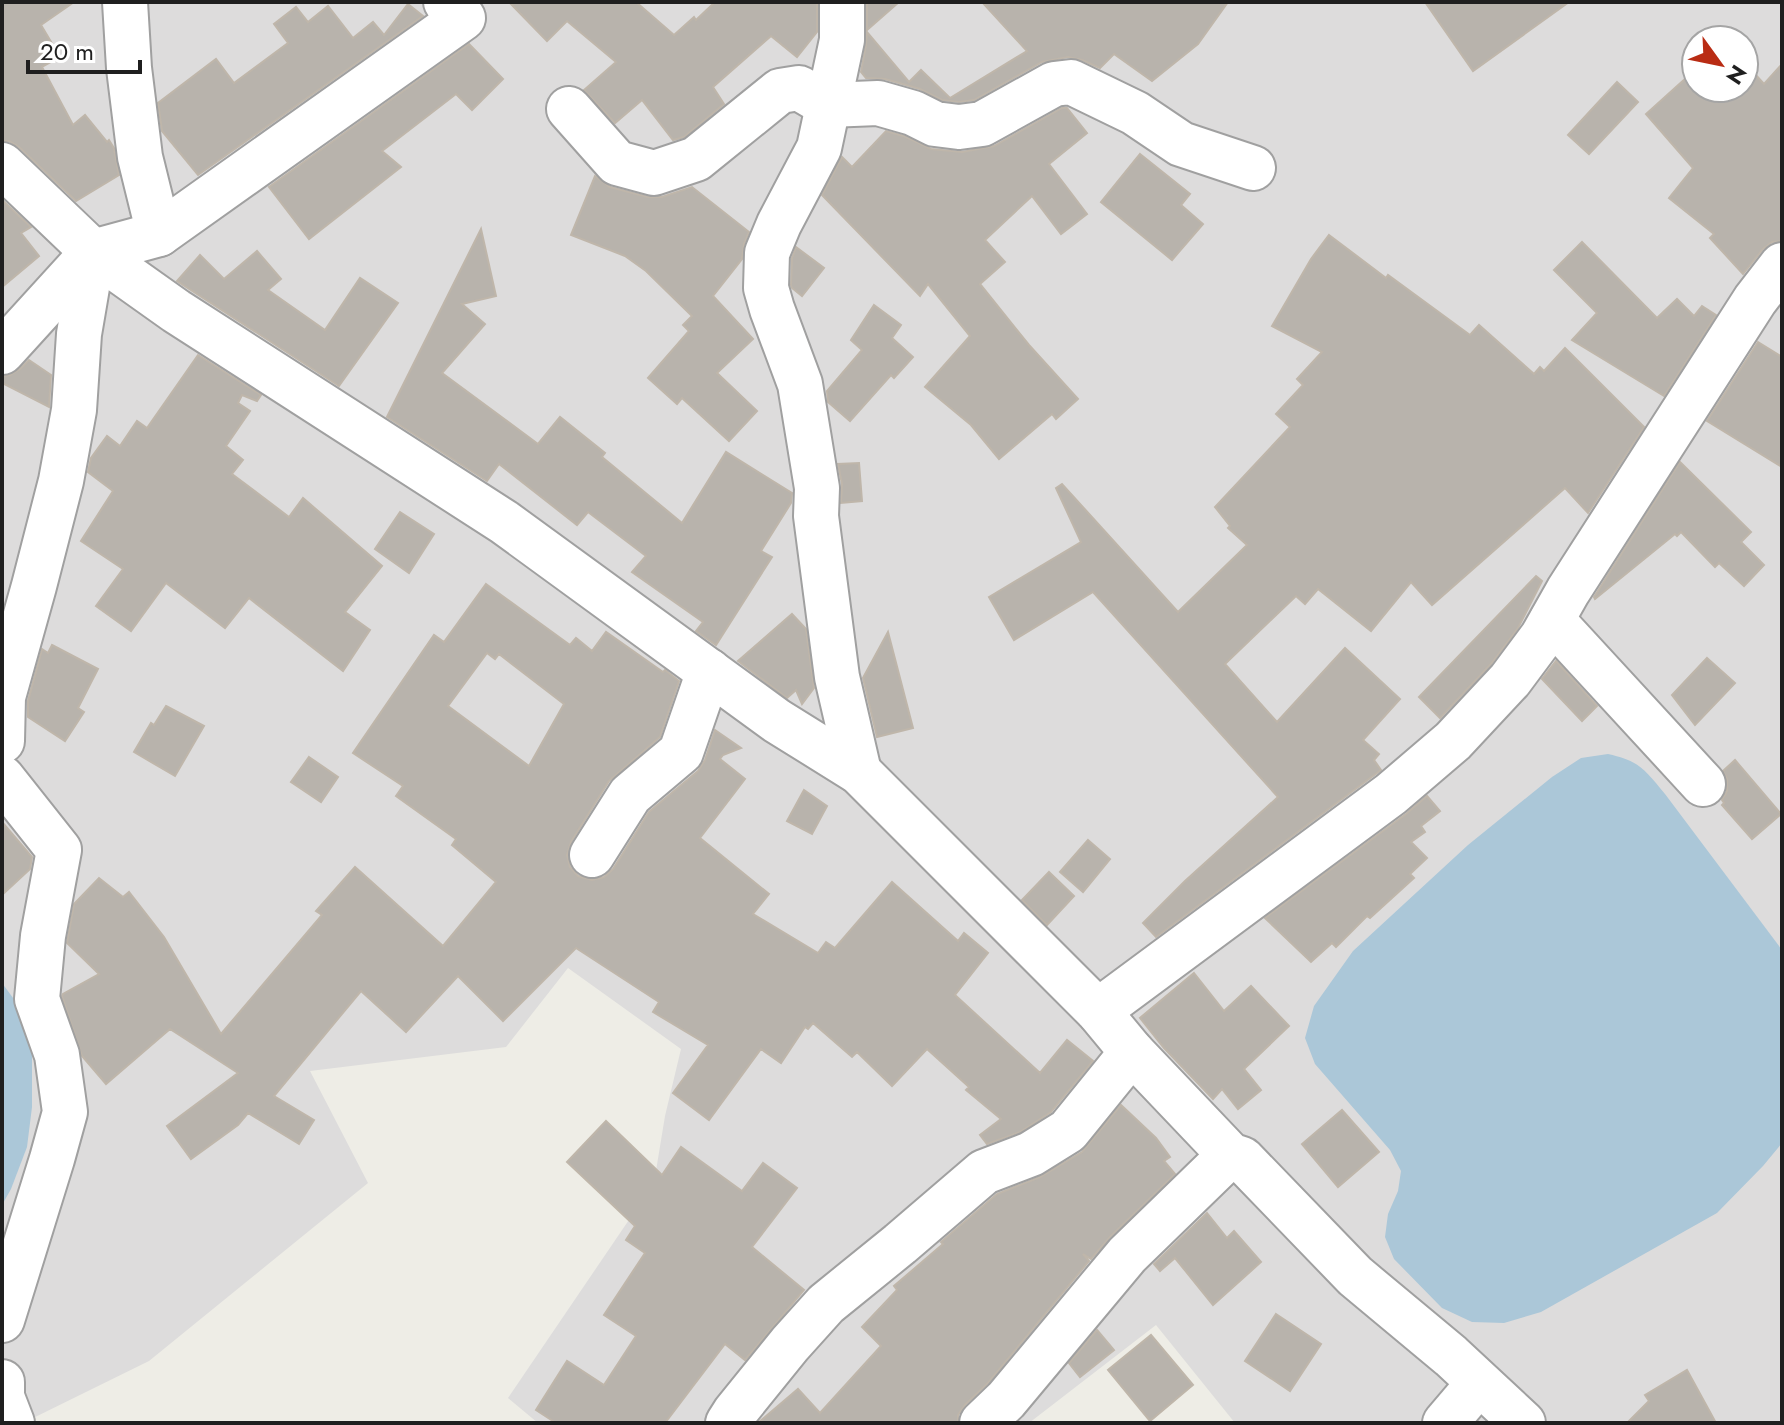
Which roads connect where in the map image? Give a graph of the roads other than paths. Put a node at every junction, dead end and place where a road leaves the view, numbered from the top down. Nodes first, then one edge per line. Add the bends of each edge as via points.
1 (125, 2) edge
2 (446, 2) edge
3 (842, 2) edge
4 (828, 105) junction
5 (569, 109) dead end
6 (2, 165) edge
7 (1253, 168) dead end
8 (159, 234) junction
9 (93, 252) junction
10 (1782, 265) edge
11 (2, 352) edge
12 (1552, 620) junction
13 (709, 671) junction
14 (2, 741) edge
15 (859, 772) junction
16 (2, 778) edge
17 (1703, 784) dead end
18 (592, 855) dead end
19 (1098, 1011) junction
20 (1132, 1052) junction
21 (1230, 1155) junction
22 (2, 1320) edge
23 (2, 1382) edge
24 (1479, 1383) junction
25 (12, 1423) edge
26 (728, 1423) edge
27 (982, 1423) edge
28 (1445, 1423) edge
29 (1523, 1423) edge

1 - 8 street via 140,157
2 - 8 street via 463,18
3 - 4 street via 842,40
4 - 5 street via 799,88 780,91 696,159 654,173 617,163
4 - 7 street via 878,103 959,127 982,124 1054,84 1071,82 1135,113 1181,144
4 - 15 street via 819,148 767,253 766,288 800,384 837,677
6 - 9 street
8 - 9 street
9 - 11 street
9 - 13 street via 504,522
9 - 14 street via 61,481 3,697
10 - 12 street
12 - 17 street
12 - 19 street via 1510,680 1453,741 1391,794
13 - 15 street
13 - 18 street via 681,752 630,795
15 - 19 street
16 - 22 street via 59,850 37,999 57,1055 65,1112
19 - 20 street
20 - 21 street
20 - 26 street via 1068,1131 1031,1154 984,1172 826,1304
21 - 24 street via 1242,1159 1355,1276
21 - 27 street via 1127,1255
23 - 25 street
24 - 28 street
24 - 29 street

